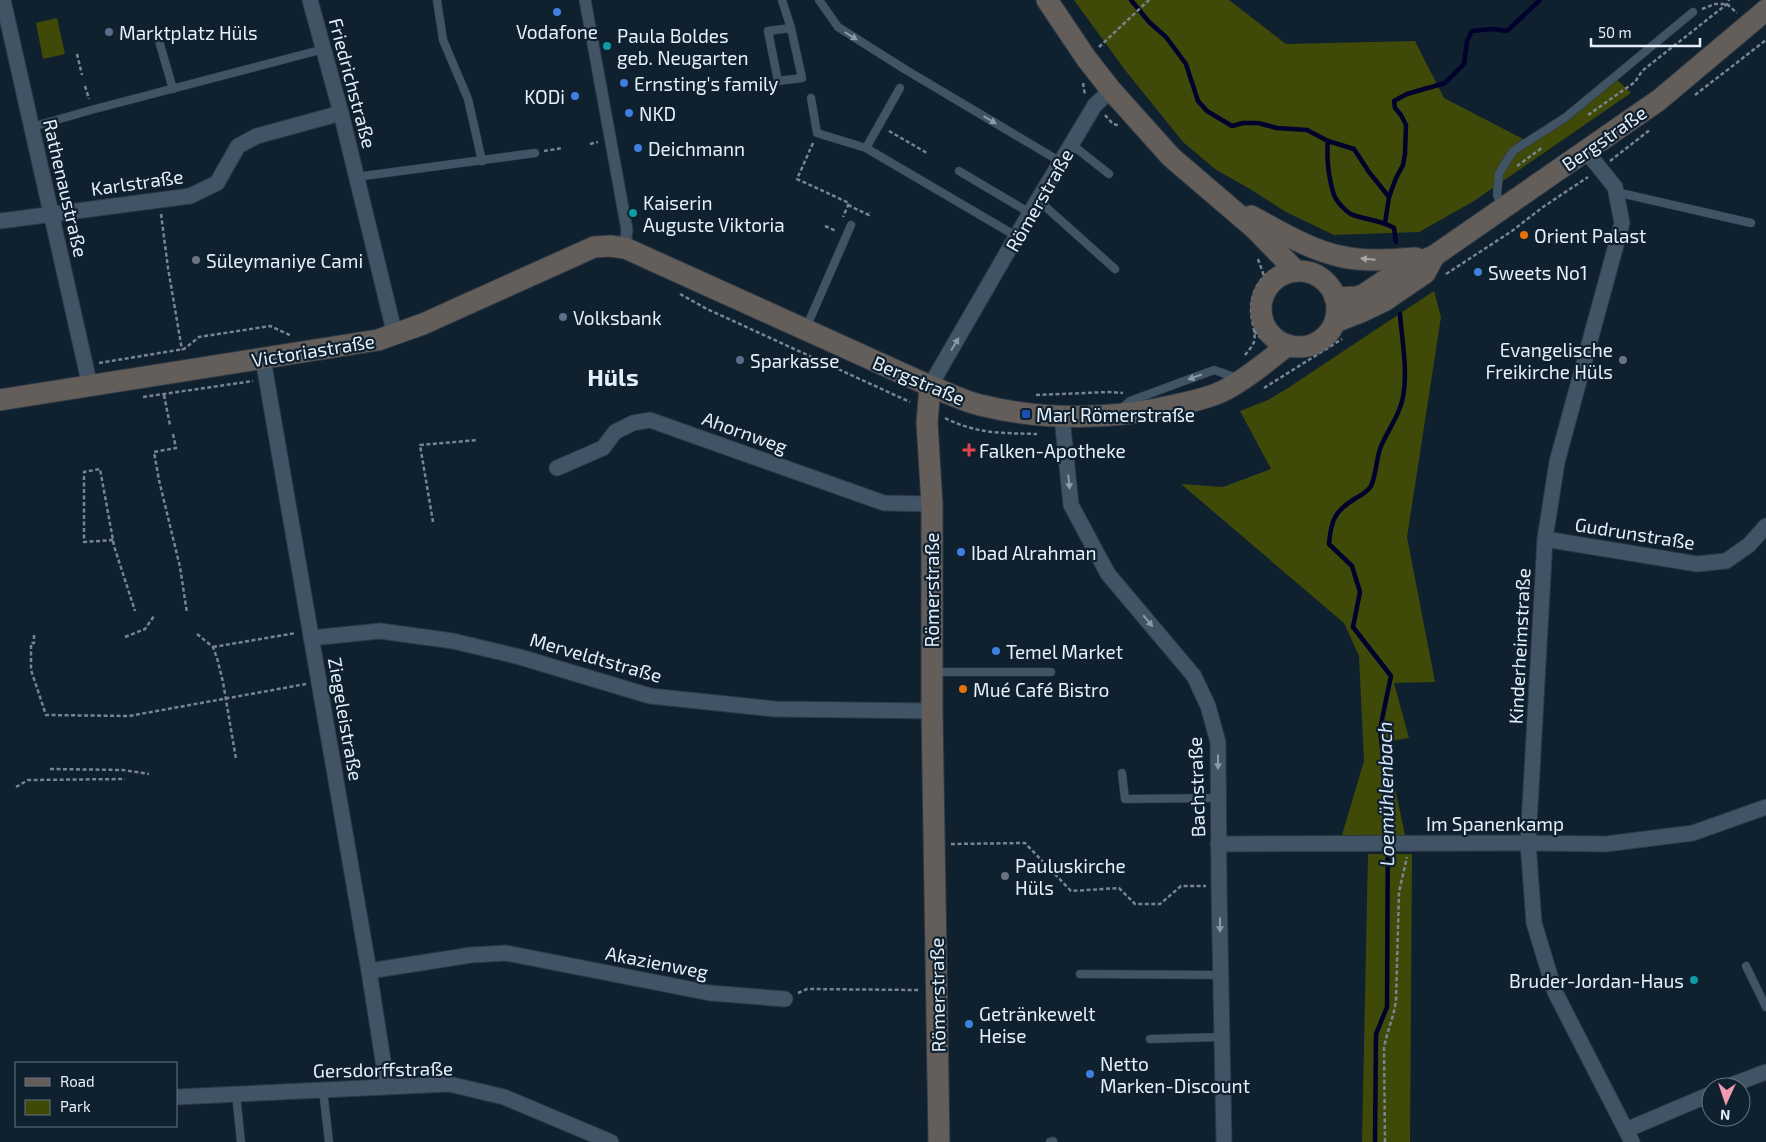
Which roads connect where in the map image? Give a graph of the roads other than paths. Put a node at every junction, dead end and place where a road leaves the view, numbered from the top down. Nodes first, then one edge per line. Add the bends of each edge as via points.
1 (2, 0) edge
2 (310, 0) edge
3 (437, 0) edge
4 (585, 0) edge
5 (782, 0) edge
6 (819, 0) edge
7 (1047, 0) edge
8 (1766, 10) edge
9 (1693, 12) dead end
10 (791, 28) junction
11 (159, 41) dead end
12 (324, 49) junction
13 (900, 88) dead end
14 (173, 89) junction
15 (1111, 90) junction
16 (811, 98) dead end
17 (341, 113) junction
18 (32, 127) junction
19 (1071, 144) junction
20 (866, 148) junction
21 (1586, 151) junction
22 (535, 153) road end
23 (482, 161) junction
24 (1061, 162) junction
25 (959, 171) dead end
26 (1109, 174) dead end
27 (356, 177) junction
28 (1616, 192) junction
29 (1227, 204) junction
30 (1034, 206) junction
31 (1503, 209) junction
32 (52, 214) junction
33 (0, 221) edge
34 (1751, 223) dead end
35 (850, 225) dead end
36 (1254, 228) junction
37 (1016, 236) junction
38 (618, 247) junction
39 (1434, 256) junction
40 (1115, 269) dead end
41 (1296, 271) junction
42 (1269, 278) junction
43 (1335, 298) junction
44 (805, 330) junction
45 (1339, 330) junction
46 (1269, 332) junction
47 (396, 335) junction
48 (1288, 345) junction
49 (263, 359) junction
50 (1247, 383) junction
51 (90, 386) junction
52 (930, 386) junction
53 (0, 400) edge
54 (1115, 415) junction
55 (1063, 425) junction
56 (557, 468) dead end
57 (932, 504) junction
58 (1766, 526) edge
59 (1545, 540) junction
60 (311, 635) junction
61 (932, 672) junction
62 (1051, 672) dead end
63 (932, 711) junction
64 (1122, 773) dead end
65 (1218, 798) junction
66 (1766, 807) edge
67 (1528, 843) junction
68 (1218, 844) junction
69 (1746, 966) dead end
70 (369, 971) junction
71 (1080, 974) dead end
72 (1221, 974) junction
73 (785, 998) road end
74 (1766, 1007) edge
75 (1222, 1037) junction
76 (1150, 1039) dead end
77 (1766, 1072) edge
78 (1751, 1078) edge
79 (387, 1086) junction
80 (324, 1090) junction
81 (236, 1094) junction
82 (178, 1097) edge
83 (1701, 1099) edge
84 (1629, 1136) edge
85 (241, 1142) edge
86 (329, 1142) edge
87 (612, 1142) edge
88 (940, 1142) edge
89 (1224, 1142) edge

1 - 18 street, Rathenaustraße
2 - 12 street, Friedrichstraße
3 - 23 lane via 443,40 468,99
4 - 38 street via 627,230
5 - 10 lane
6 -> 24 lane via 838,27
7 - 15 main road
8 - 21 main road, Bergstraße via 1664,96
9 - 31 lane via 1566,117 1513,151 1499,173 1497,195
10 - 10 lane via 802,78 778,81 768,32
11 - 14 lane
12 - 14 lane
12 - 17 street, Friedrichstraße
13 - 20 lane
14 - 18 lane
15 - 19 street, Römerstraße via 1095,105
15 - 29 main road via 1171,157
16 - 20 lane via 817,133
17 - 27 street, Friedrichstraße
17 - 32 street, Karlstraße via 257,136 238,146 217,184 190,196
18 - 32 street, Rathenaustraße
19 - 24 street, Römerstraße
19 - 26 lane
20 - 37 lane
21 - 28 street, Kinderheimstraße
21 - 31 main road, Bergstraße
22 - 23 lane, Friedrichstraße
23 - 27 lane, Friedrichstraße
24 - 30 street, Römerstraße
25 - 30 lane
27 - 47 street, Friedrichstraße
28 - 34 lane
28 - 59 street, Kinderheimstraße via 1622,223 1557,462
29 - 36 main road
39 -> 29 main road via 1376,260 1340,257 1311,247
30 - 37 street, Römerstraße
30 - 40 lane
31 - 39 main road, Bergstraße
32 - 33 street, Karlstraße
32 - 51 street, Rathenaustraße
35 - 44 lane
36 - 41 main road
36 - 42 main road
52 -> 37 street, Römerstraße
38 - 44 main road, Bergstraße
38 - 47 main road, Victoriastraße via 594,247
39 - 43 main road, Bergstraße via 1406,266 1362,295
39 - 45 main road, Bergstraße via 1425,273 1384,301 1361,312
41 - 42 main road
41 - 43 main road via 1320,277 1330,286
42 - 46 main road via 1261,305 1262,319
43 - 45 main road
44 - 52 main road, Bergstraße
45 - 48 main road via 1329,332 1311,345
46 - 48 main road
46 - 50 main road
47 - 49 main road, Victoriastraße
48 - 50 main road, Bergstraße
49 - 51 main road, Victoriastraße
49 - 60 street, Ziegeleistraße
50 - 54 main road, Bergstraße via 1205,398
50 -> 54 lane via 1214,370 1130,401
51 - 53 main road, Victoriastraße
52 - 55 main road, Bergstraße via 978,405
52 - 57 main road, Römerstraße via 927,422
54 - 55 main road, Bergstraße
55 -> 65 street, Bachstraße via 1071,505 1108,574 1194,676 1208,706 1218,742
56 - 57 street, Ahornweg via 603,448 615,432 633,423 650,420 884,503
57 - 61 main road, Römerstraße
58 - 59 street, Gudrunstraße via 1749,545 1726,561 1697,564
59 - 67 street, Kinderheimstraße
60 - 63 street, Merveldtstraße via 380,631 453,641 520,657 650,696 775,710
60 - 70 street, Ziegeleistraße
61 - 62 lane
61 - 63 main road, Römerstraße
63 - 88 main road, Römerstraße
64 - 65 lane via 1125,799
65 - 68 street, Bachstraße
66 - 67 street, Im Spanenkamp via 1693,833 1606,844
67 - 68 street, Im Spanenkamp
67 - 84 street, Kinderheimstraße via 1534,923 1555,992
68 -> 72 street, Bachstraße
69 - 74 lane
70 - 73 street, Akazienweg via 471,954 506,952 710,993
70 - 79 street, Ziegeleistraße
71 - 72 lane
72 - 75 street, Bachstraße
75 - 76 lane
75 - 89 street, Bachstraße
77 - 78 street
79 - 80 street, Gersdorffstraße
79 - 87 street, Gersdorffstraße via 449,1084 504,1097
80 - 81 street, Gersdorffstraße
80 - 86 lane
81 - 82 street, Gersdorffstraße
81 - 85 lane
83 - 84 street

